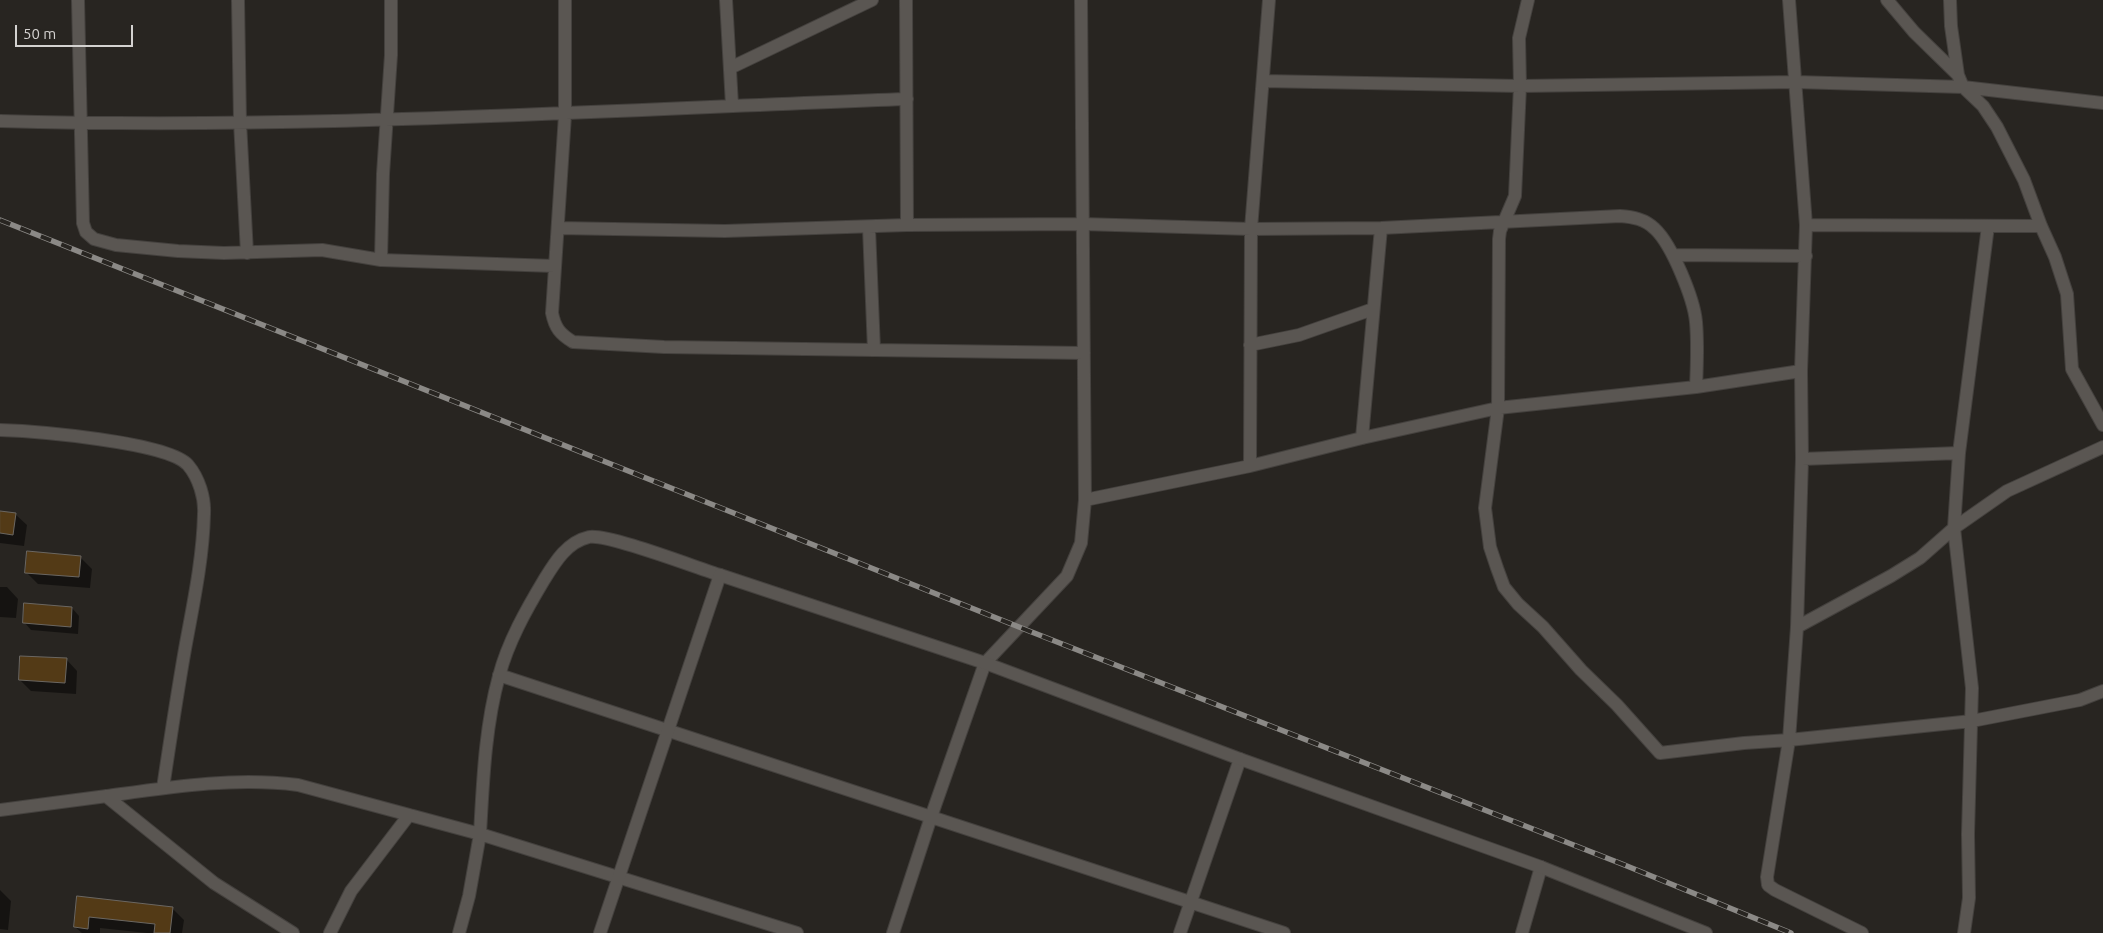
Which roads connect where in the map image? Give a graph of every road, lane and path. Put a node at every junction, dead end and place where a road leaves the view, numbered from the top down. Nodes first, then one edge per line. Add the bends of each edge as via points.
1 (78, 0) edge
2 (238, 0) edge
3 (391, 0) edge
4 (565, 0) edge
5 (726, 0) edge
6 (872, 0) edge
7 (906, 0) edge
8 (1082, 0) edge
9 (1269, 0) edge
10 (1528, 0) edge
11 (1789, 0) edge
12 (1887, 0) edge
13 (1950, 0) edge
14 (730, 68) junction
15 (1960, 81) junction
16 (1263, 82) junction
17 (1796, 82) junction
18 (1520, 86) junction
19 (907, 99) junction
20 (2103, 103) edge
21 (732, 105) junction
22 (564, 115) junction
23 (387, 120) junction
24 (0, 121) edge
25 (240, 122) junction
26 (80, 124) junction
27 (1504, 222) junction
28 (1082, 224) junction
29 (907, 225) junction
30 (1806, 225) junction
31 (1988, 226) junction
32 (2041, 226) junction
33 (558, 228) junction
34 (869, 228) junction
35 (1382, 228) junction
36 (1251, 229) junction
37 (247, 253) junction
38 (1674, 255) junction
39 (1806, 256) junction
40 (381, 260) junction
41 (554, 266) junction
42 (1373, 309) junction
43 (1250, 344) junction
44 (874, 350) junction
45 (1084, 353) junction
46 (1802, 371) junction
47 (1696, 387) junction
48 (1498, 408) junction
49 (2103, 425) edge
50 (0, 430) edge
51 (1362, 438) junction
52 (2103, 447) edge
53 (1959, 452) junction
54 (1802, 459) junction
55 (1250, 466) junction
56 (1085, 500) junction
57 (1954, 528) junction
58 (720, 575) junction
59 (1797, 627) junction
60 (985, 663) junction
61 (499, 675) junction
62 (2103, 691) edge
63 (1972, 721) junction
64 (668, 730) junction
65 (1789, 740) junction
66 (1240, 759) junction
67 (163, 788) junction
68 (106, 796) junction
69 (0, 810) edge
70 (409, 814) junction
71 (931, 817) junction
72 (480, 834) junction
73 (1540, 867) junction
74 (618, 876) junction
75 (1192, 901) junction
76 (293, 933) edge
77 (330, 933) edge
78 (459, 933) edge
79 (600, 933) edge
80 (797, 933) edge
81 (894, 933) edge
82 (1180, 933) edge
83 (1284, 933) edge
84 (1522, 933) edge
85 (1706, 933) edge
86 (1862, 933) edge
87 (1964, 933) edge

1 - 26 street
2 - 25 street
3 - 23 street
4 - 22 street
5 - 14 street
6 - 14 street
7 - 19 street
8 - 28 street
9 - 16 street
10 - 18 street via 1519,38
11 - 17 street
12 - 15 street
13 - 15 street via 1950,26
14 - 21 street
15 - 17 street
15 - 20 street
15 - 32 street via 1997,127 2024,180
16 - 18 street
16 - 36 street
17 - 18 street
17 - 30 street
18 - 27 street via 1515,196
19 - 21 street
19 - 29 street
21 - 22 street
22 - 23 street
22 - 33 street
23 - 25 street
23 - 40 street
24 - 26 street
25 - 26 street
25 - 37 street
26 - 37 street via 83,223 86,232 94,239 116,245 178,251
27 - 35 street
27 - 38 street via 1632,217 1656,230
27 - 48 street via 1499,246
28 - 29 street
28 - 36 street
28 - 45 street
29 - 34 street
30 - 31 street
30 - 39 street
31 - 32 street
31 - 53 street
32 - 49 street via 2067,294 2072,369
33 - 34 street via 725,231
33 - 41 street
34 - 44 street
35 - 36 street
35 - 42 street
36 - 43 street
37 - 40 street via 322,250
38 - 39 street
38 - 47 street via 1696,321
39 - 46 street
40 - 41 street
41 - 44 street via 554,326 573,342 664,347
42 - 43 street via 1299,336
42 - 51 street
43 - 55 street
44 - 45 street
45 - 56 street
46 - 47 street
46 - 54 street
47 - 48 street
48 - 51 street
48 - 65 street via 1485,518 1500,578 1518,604 1660,753
50 - 67 street via 48,432 168,452 187,464 196,478 204,513 198,570
51 - 55 street
52 - 57 street via 2007,491
53 - 54 street
53 - 57 street
54 - 59 street
55 - 56 street
56 - 60 street via 1081,543 1067,576
57 - 59 street via 1920,558
57 - 63 street via 1970,667
58 - 60 street
58 - 61 street via 611,539 591,536 576,542 564,551 530,602
58 - 64 street
59 - 65 street
60 - 66 street
60 - 71 street
61 - 64 street
61 - 72 street via 486,749
62 - 63 street via 2080,700
63 - 65 street
63 - 87 street via 1969,898
64 - 71 street
64 - 74 street
65 - 86 street via 1768,885
66 - 73 street
66 - 75 street
67 - 68 street
67 - 70 street via 226,782 298,785
68 - 69 street
68 - 76 street via 214,883
70 - 72 street
70 - 77 street via 351,891
71 - 75 street
71 - 81 street
72 - 74 street
72 - 78 street
73 - 84 street
73 - 85 street
74 - 79 street
74 - 80 street
75 - 82 street
75 - 83 street

